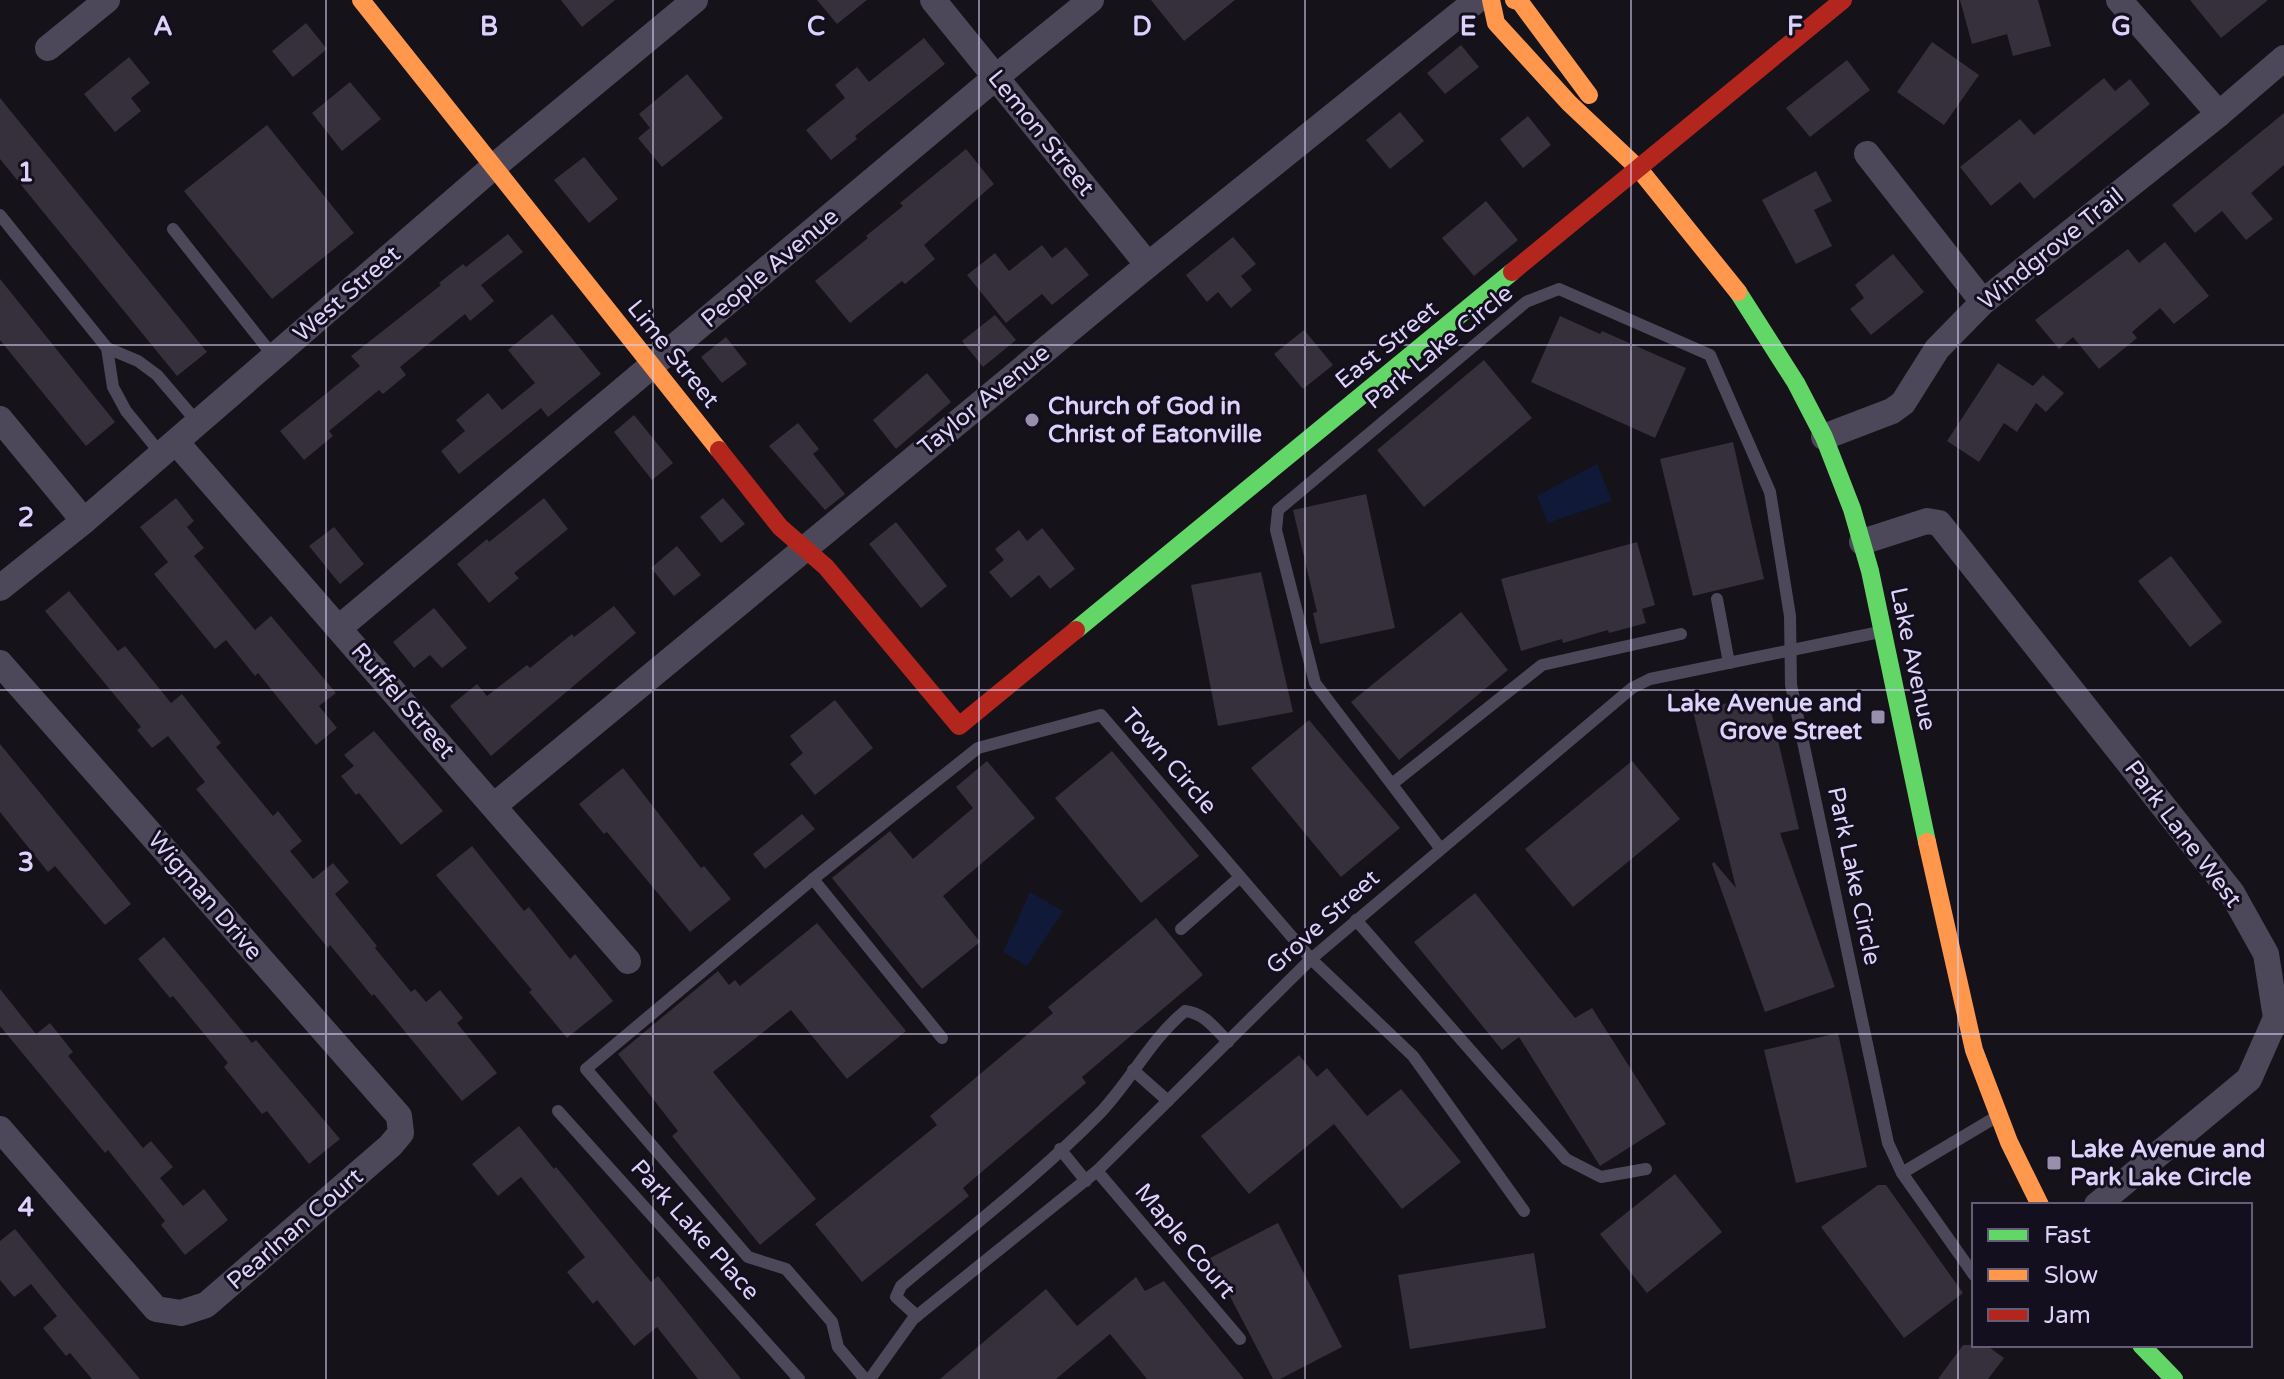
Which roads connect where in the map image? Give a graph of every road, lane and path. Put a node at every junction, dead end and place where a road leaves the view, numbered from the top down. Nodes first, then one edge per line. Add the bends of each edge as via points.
1 (107, 0) edge
2 (361, 0) edge
3 (695, 0) edge
4 (933, 0) edge
5 (1091, 0) edge
6 (1477, 0) edge
7 (1491, 0) edge
8 (1514, 0) edge
9 (1843, 0) edge
10 (2119, 0) edge
11 (48, 48) dead end
12 (2284, 58) edge
13 (996, 77) junction
14 (2219, 114) junction
15 (1867, 154) dead end
16 (492, 168) junction
17 (1639, 169) junction
18 (0, 215) edge
19 (173, 229) dead end
20 (1148, 265) junction
21 (1983, 302) junction
22 (107, 348) junction
23 (274, 357) junction
24 (653, 366) junction
25 (0, 419) edge
26 (198, 423) junction
27 (1824, 437) junction
28 (169, 448) junction
29 (84, 521) junction
30 (1862, 542) junction
31 (804, 549) junction
32 (0, 588) edge
33 (1717, 599) dead end
34 (339, 628) junction
35 (1883, 631) junction
36 (1681, 634) dead end
37 (1790, 650) junction
38 (0, 663) edge
39 (1729, 663) junction
40 (959, 726) joint
41 (1392, 784) junction
42 (495, 805) junction
43 (1440, 848) junction
44 (1240, 877) junction
45 (813, 879) junction
46 (1356, 920) junction
47 (1181, 929) dead end
48 (1311, 959) junction
49 (628, 961) dead end
50 (942, 1038) dead end
51 (1228, 1042) junction
52 (1133, 1070) junction
53 (1168, 1101) junction
54 (558, 1111) dead end
55 (1998, 1116) junction
56 (0, 1129) edge
57 (401, 1133) joint
58 (1060, 1149) junction
59 (1646, 1169) dead end
60 (1097, 1171) junction
61 (1902, 1173) junction
62 (1086, 1181) junction
63 (2039, 1203) edge
64 (2099, 1203) edge
65 (1524, 1211) dead end
66 (1972, 1272) edge
67 (917, 1316) junction
68 (1240, 1339) dead end
69 (2143, 1347) edge
70 (799, 1379) edge
71 (867, 1379) edge
72 (2174, 1379) edge

1 - 11 street
2 - 16 street, Lime Street
3 - 16 street, West Street
4 - 13 street, Lemon Street
5 - 13 street, People Avenue
6 - 20 street, Taylor Avenue
7 - 17 street via 1496,23
8 - 17 street via 1585,89
9 - 17 street, East Street
10 - 14 street
12 - 14 street, Windgrove Trail
13 - 20 street, Lemon Street
13 - 24 street, People Avenue
14 - 21 street, Windgrove Trail
15 - 21 street
16 - 23 street, West Street
16 - 24 street, Lime Street
17 - 27 street, Lake Avenue via 1742,297
17 - 40 street, East Street
18 - 22 lane
19 - 23 lane
20 - 31 street, Taylor Avenue
21 - 27 street, Windgrove Trail via 1937,349 1903,403
22 - 26 lane via 157,375
22 - 28 lane via 113,387 126,411
23 - 26 street, West Street
24 - 31 street, Lime Street via 780,527
24 - 34 street, People Avenue
25 - 29 street
26 - 28 street, West Street
27 - 30 street, Lake Avenue
28 - 29 street, West Street
28 - 34 street, Ruffel Street
29 - 32 street, West Street
30 - 35 street, Lake Avenue
30 - 64 street, Park Lane West via 1927,521 1939,523 2232,893 2266,954 2276,1018 2249,1079
31 - 40 street, Lime Street via 826,567
31 - 42 street, Taylor Avenue
33 - 39 lane
34 - 42 street, Ruffel Street
35 - 37 lane, Grove Street
35 - 55 street, Lake Avenue via 1963,1008
36 - 41 lane via 1542,665
37 - 39 lane, Grove Street
37 - 41 lane, Park Lake Circle via 1790,616 1770,492 1710,355 1559,289 1526,302 1278,510 1276,530 1315,683
37 - 61 lane, Park Lake Circle via 1791,685 1888,1143
38 - 57 street, Wigman Drive via 399,1116
39 - 43 lane, Grove Street via 1650,679 1632,688
41 - 43 lane, Park Lake Circle
42 - 49 street, Ruffel Street
43 - 46 lane, Grove Street
44 - 45 lane, Town Circle via 1101,715 978,748
44 - 47 lane
44 - 48 lane, Town Circle
45 - 50 lane
45 - 71 lane via 586,1069 748,1257 786,1269 832,1322 838,1347
46 - 48 lane, Grove Street
46 - 59 lane via 1566,1159 1601,1177
48 - 51 lane, Grove Street
48 - 65 lane, Town Circle via 1413,1056
51 - 52 lane via 1209,1022 1185,1011
51 - 53 lane, Grove Street
52 - 53 lane
52 - 58 lane via 1098,1115
53 - 60 lane, Grove Street
54 - 70 lane, Park Lake Place
55 - 61 lane
55 - 63 street, Lake Avenue
56 - 57 street, Pearlnan Court via 156,1309 181,1313 206,1305
58 - 62 lane
58 - 67 lane via 901,1286 896,1297
60 - 62 lane, Grove Street
60 - 68 lane, Maple Court
61 - 66 lane, Park Lake Circle
62 - 67 lane, Grove Street
67 - 71 lane, Grove Street
69 - 72 street

